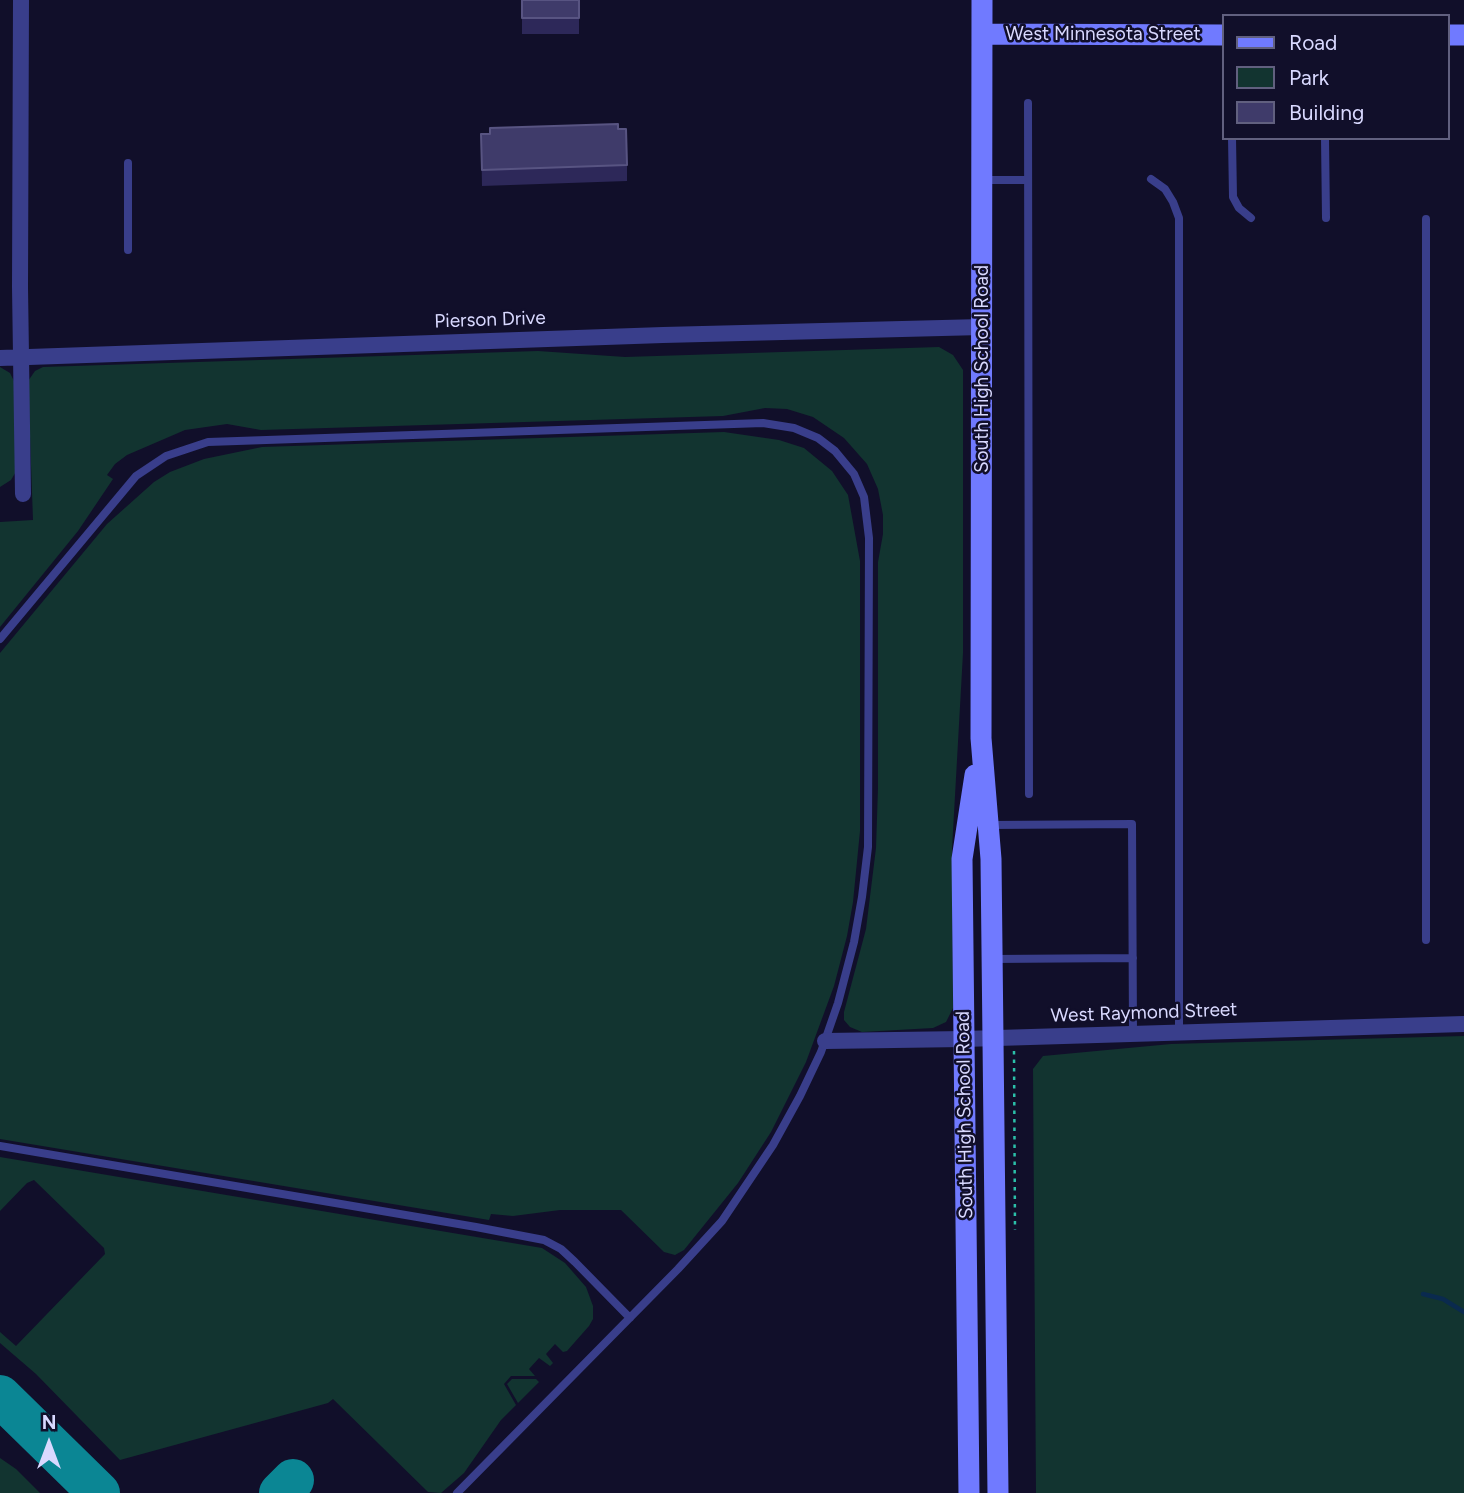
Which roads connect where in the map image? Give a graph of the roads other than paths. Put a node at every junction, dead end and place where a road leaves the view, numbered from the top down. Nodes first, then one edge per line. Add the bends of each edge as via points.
1 (20, 0) edge
2 (982, 0) edge
3 (982, 34) junction
4 (1222, 34) edge
5 (1028, 103) dead end
6 (1232, 140) edge
7 (1325, 140) edge
8 (128, 163) dead end
9 (982, 180) junction
10 (1028, 180) junction
11 (1151, 180) dead end
12 (1251, 218) dead end
13 (1326, 218) dead end
14 (1426, 219) dead end
15 (128, 250) dead end
16 (982, 327) junction
17 (21, 357) junction
18 (0, 358) edge
19 (23, 494) dead end
20 (0, 639) edge
21 (981, 738) junction
22 (1029, 794) dead end
23 (988, 825) junction
24 (1426, 940) dead end
25 (1133, 958) junction
26 (992, 960) junction
27 (1464, 1024) edge
28 (1179, 1032) junction
29 (1133, 1034) junction
30 (993, 1038) junction
31 (964, 1039) junction
32 (824, 1041) junction
33 (0, 1146) edge
34 (630, 1318) junction
35 (457, 1493) edge
36 (969, 1493) edge
37 (998, 1493) edge

1 - 17 street
2 - 3 street, South High School Road
3 - 4 street, West Minnesota Street
3 - 9 street, South High School Road
5 - 10 lane
6 - 12 lane via 1233,197
7 - 13 lane
8 - 15 lane
9 - 10 lane
9 - 16 street, South High School Road
10 - 22 lane
11 - 28 lane via 1165,189 1179,218
14 - 24 lane
16 - 17 street, Pierson Drive
16 - 21 street, South High School Road
17 - 18 street, Pierson Drive
17 - 19 street
20 - 32 lane via 131,482 156,461 197,444 748,423 806,432 835,451 854,474 864,497 869,538 867,859 854,942
21 - 23 street, South High School Road
21 - 31 street, South High School Road via 962,859
23 - 25 lane via 1132,824
23 - 26 street, South High School Road
25 - 26 lane
25 - 29 lane
26 - 30 street, South High School Road
27 - 28 street, West Raymond Street
28 - 29 street, West Raymond Street
29 - 30 street, West Raymond Street
30 - 31 street, West Raymond Street
30 - 37 street, South High School Road
31 - 32 street, West Raymond Street
31 - 36 street, South High School Road
32 - 34 lane via 788,1119 743,1192
33 - 34 lane via 544,1240 561,1249
34 - 35 lane

